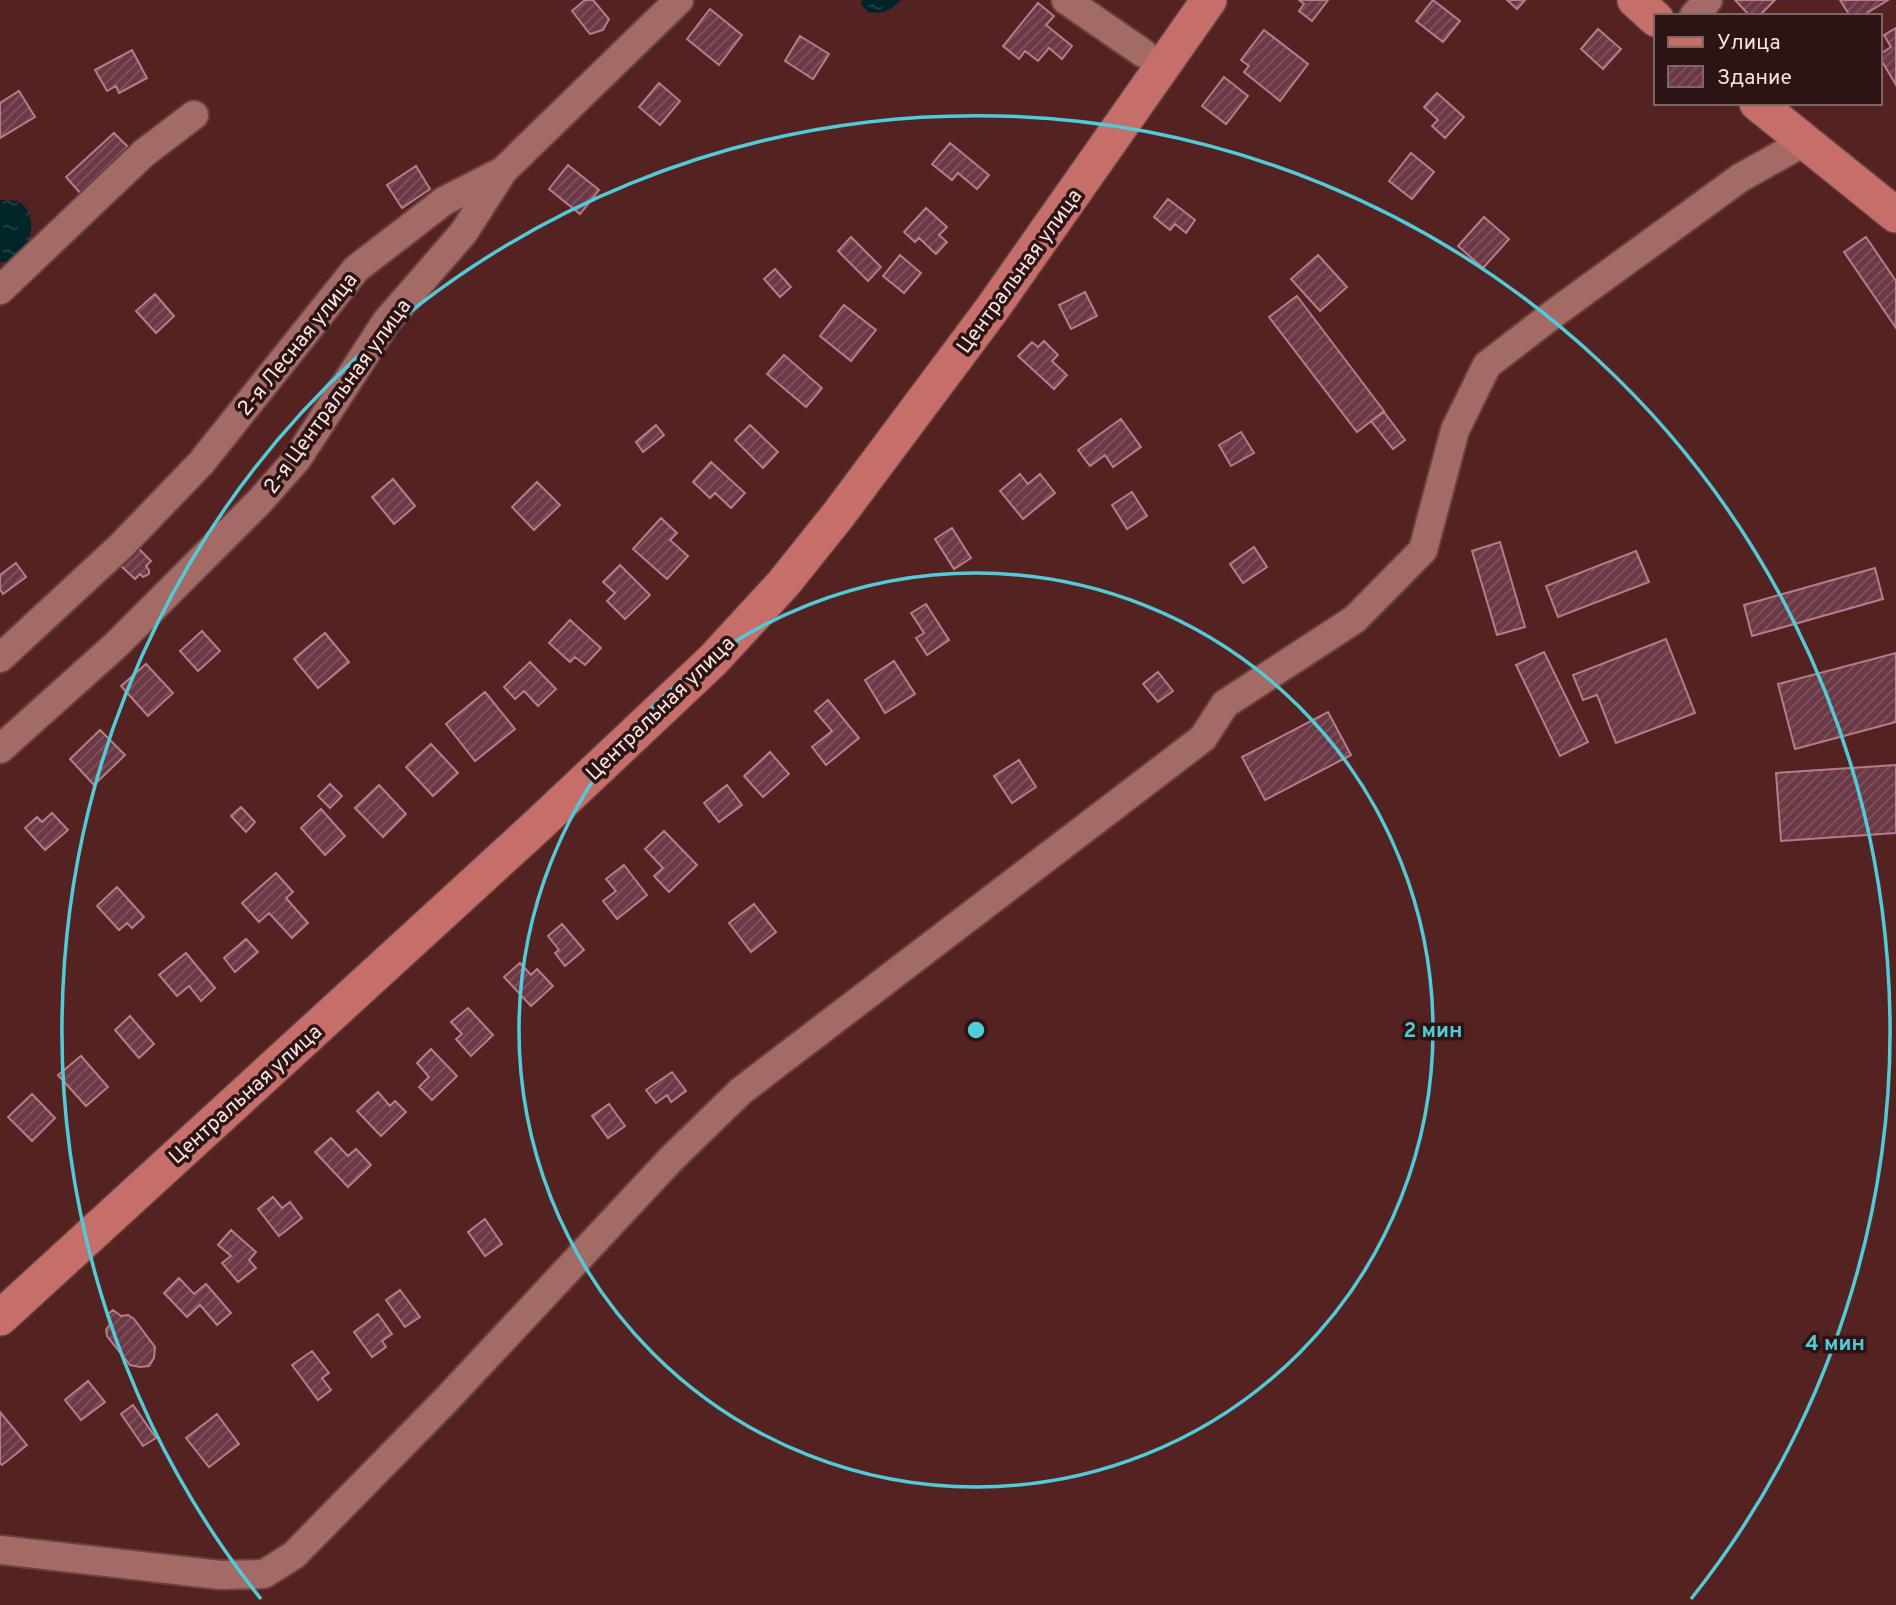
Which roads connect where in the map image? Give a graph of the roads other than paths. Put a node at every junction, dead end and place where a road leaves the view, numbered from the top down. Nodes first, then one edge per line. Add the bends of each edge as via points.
1 (679, 0) edge
2 (1066, 0) edge
3 (1180, 0) edge
4 (1209, 0) edge
5 (1635, 0) edge
6 (1708, 0) edge
7 (1696, 14) edge
8 (1654, 17) edge
9 (1143, 53) junction
10 (1759, 105) edge
11 (194, 115) dead end
12 (1804, 142) junction
13 (503, 171) junction
14 (1896, 215) edge
15 (0, 290) edge
16 (0, 658) edge
17 (0, 749) edge
18 (0, 1286) edge
19 (0, 1318) edge
20 (0, 1550) edge

1 - 13 street, 2-я Лесная улица
2 - 9 street
3 - 9 main road, Центральная улица
4 - 19 main road, Центральная улица via 992,309 783,584 722,650 537,826
5 - 8 main road
6 - 7 street
9 - 18 main road, Центральная улица via 973,298 763,573 697,643 523,808
10 - 12 main road
11 - 15 street via 144,153
12 - 14 main road
12 - 20 street via 1740,178 1487,365 1455,430 1423,550 1355,619 1225,704 1203,738 741,1091 294,1555 264,1574 220,1575
13 - 16 street, 2-я Лесная улица via 444,201 356,269 201,463 121,546
13 - 17 street, 2-я Центральная улица via 464,232 386,322 297,459 116,645

